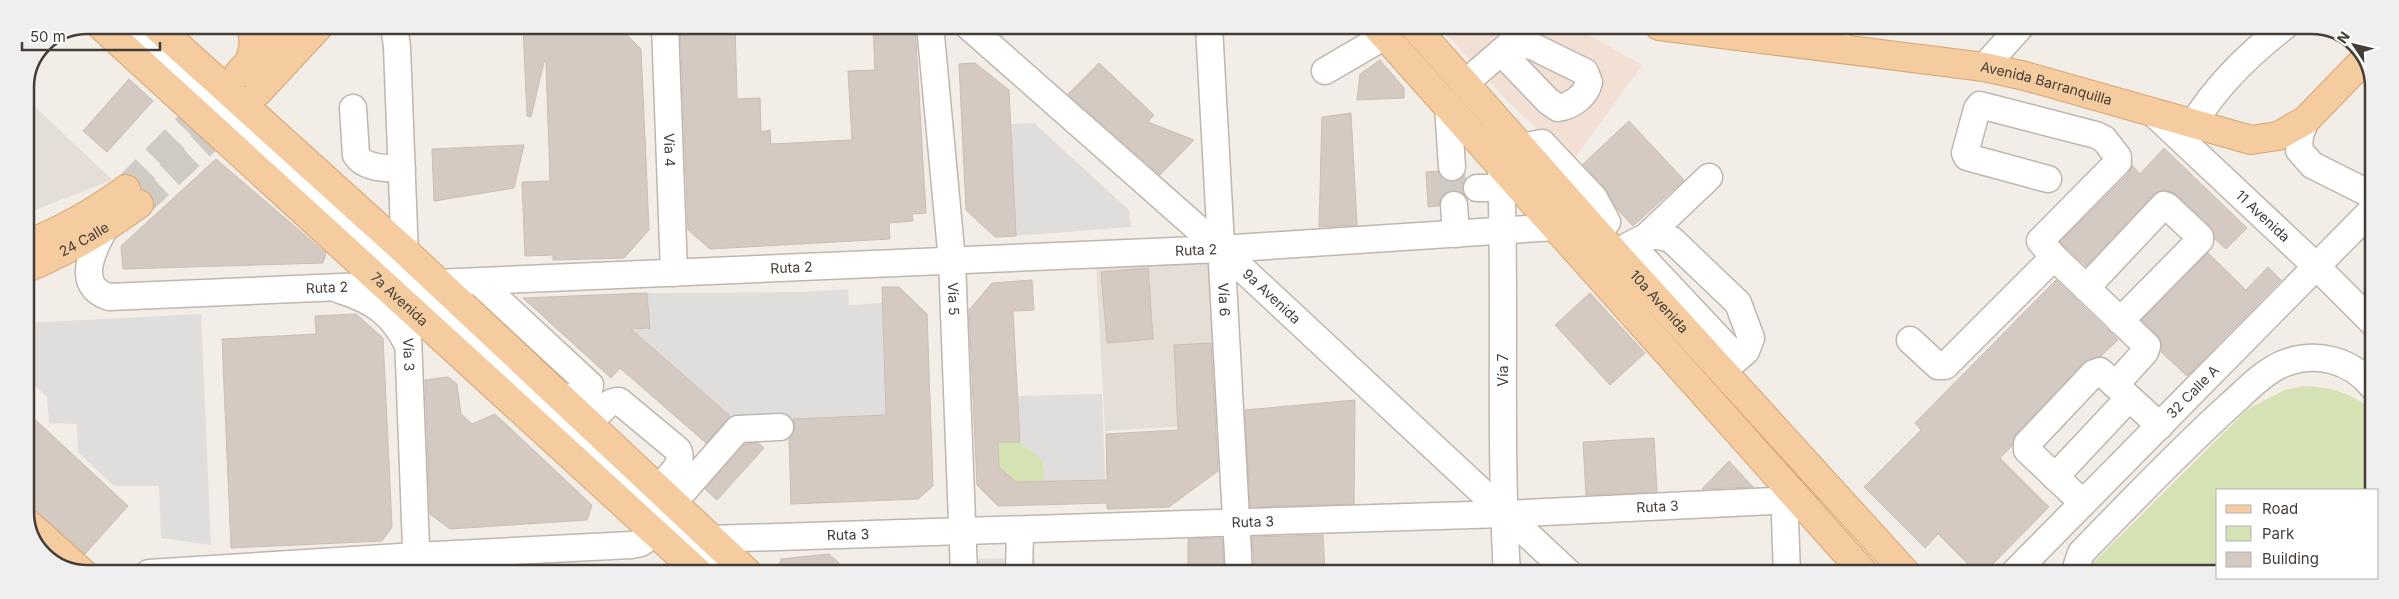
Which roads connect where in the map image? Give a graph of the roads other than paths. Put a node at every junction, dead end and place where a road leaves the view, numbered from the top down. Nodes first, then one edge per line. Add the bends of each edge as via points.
1 (111, 34) edge
2 (142, 34) edge
3 (164, 34) edge
4 (252, 34) edge
5 (279, 34) edge
6 (307, 34) edge
7 (665, 34) edge
8 (931, 34) edge
9 (976, 34) edge
10 (1209, 34) edge
11 (1377, 34) edge
12 (1384, 34) edge
13 (1421, 34) edge
14 (1723, 34) edge
15 (1829, 34) edge
16 (2014, 34) edge
17 (2275, 34) edge
18 (395, 36) edge
19 (1516, 40) edge
20 (1844, 49) junction
21 (2360, 64) edge
22 (1984, 67) junction
23 (1325, 71) dead end
24 (249, 76) junction
25 (1464, 84) junction
26 (1448, 106) junction
27 (353, 108) dead end
28 (2152, 112) junction
29 (2306, 120) junction
30 (2193, 124) junction
31 (1504, 156) junction
32 (1452, 167) tunnel mouth
33 (402, 169) junction
34 (1709, 177) dead end
35 (2048, 179) dead end
36 (1477, 188) dead end
37 (2365, 192) edge
38 (1454, 205) tunnel mouth
39 (2365, 217) edge
40 (1555, 227) junction
41 (105, 228) junction
42 (1504, 231) junction
43 (1456, 234) junction
44 (34, 241) edge
45 (1623, 242) junction
46 (1221, 249) junction
47 (1582, 256) junction
48 (2054, 257) junction
49 (952, 261) junction
50 (34, 265) edge
51 (2317, 266) junction
52 (674, 273) junction
53 (409, 281) junction
54 (479, 282) junction
55 (335, 288) junction
56 (2086, 288) junction
57 (2365, 315) edge
58 (2120, 321) junction
59 (1910, 340) dead end
60 (409, 348) junction
61 (1730, 365) junction
62 (2365, 378) edge
63 (2122, 391) junction
64 (558, 396) junction
65 (589, 425) junction
66 (2160, 426) junction
67 (780, 427) dead end
68 (2055, 477) junction
69 (665, 496) junction
70 (1799, 499) junction
71 (2083, 503) junction
72 (1503, 514) junction
73 (1236, 523) junction
74 (1020, 530) junction
75 (962, 532) junction
76 (39, 533) edge
77 (655, 533) junction
78 (712, 539) junction
79 (71, 562) edge
80 (416, 564) edge
81 (386, 565) edge
82 (690, 565) edge
83 (717, 565) edge
84 (740, 565) edge
85 (964, 565) edge
86 (1019, 565) edge
87 (1239, 565) edge
88 (1506, 565) edge
89 (1560, 565) edge
90 (1787, 565) edge
91 (1857, 565) edge
92 (1869, 565) edge
93 (1899, 565) edge
94 (2022, 565) edge
95 (2077, 565) edge

1 - 53 main road, 7a Avenida
2 - 53 street
3 - 53 main road, 7a Avenida
4 - 24 main road
5 - 24 main road
6 - 24 main road
7 - 52 street, Vía 4
8 - 49 street, Vía 5
9 - 46 street, 9a Avenida
10 - 46 street, Vía 6
11 - 23 street
12 - 26 main road, 10a Avenida
13 - 25 main road, 10a Avenida
14 - 20 main road, Avenida Barranquilla
15 - 20 street
16 - 22 street
17 - 30 street via 2248,57
18 - 33 street, Vía 3
19 - 25 street
20 - 22 main road, Avenida Barranquilla
21 - 29 main road, Avenida Barranquilla
22 - 28 main road, Avenida Barranquilla
25 - 31 main road, 10a Avenida
26 - 31 main road, 10a Avenida
26 - 32 street
27 - 33 street via 359,160 381,168
28 - 30 main road, Avenida Barranquilla
28 - 51 street, 11 Avenida
29 - 30 main road, Avenida Barranquilla via 2278,136 2251,140
29 - 37 street via 2299,150 2312,165
31 - 36 street
31 - 40 main road, 10a Avenida
31 - 42 street, Vía 7
31 - 45 main road, 10a Avenida
33 - 53 street, Vía 3
34 - 45 street
35 - 48 street via 1967,157 1965,153 1980,105 2096,135 2104,139 2118,157 2118,162 2040,241
38 - 43 street
39 - 51 street, 32 Calle A
40 - 42 street, Ruta 2
40 - 47 main road, 10a Avenida
41 - 44 main road, 24 Calle via 132,197 103,206
41 - 50 main road, 24 Calle
41 - 55 street, Ruta 2 via 91,254 89,274 94,288 109,297
42 - 43 street, Ruta 2
42 - 72 street, Vía 7
43 - 46 street, Ruta 2
45 - 47 street
45 - 61 main road, 10a Avenida
45 - 61 street via 1660,235 1672,240 1738,303 1751,338 1746,351
46 - 49 street, Ruta 2
46 - 72 street, 9a Avenida
46 - 73 street, Vía 6
47 - 70 main road, 10a Avenida
48 - 56 street
48 - 59 street via 1945,366 1938,366
49 - 52 street, Ruta 2
49 - 75 street, Vía 5
51 - 57 street, 11 Avenida
51 - 66 street, 32 Calle A
52 - 54 street, Ruta 2 via 577,268
53 - 54 street, Ruta 2
53 - 55 street, Ruta 2
53 - 60 street, Vía 3
53 - 64 main road, 7a Avenida
53 - 77 main road, 7a Avenida
53 - 83 street
54 - 64 street via 590,385 580,398
55 - 60 street via 380,308 396,323
56 - 58 street
56 - 58 street via 2164,205 2200,237
58 - 63 street via 2146,346
60 - 80 street, Vía 3
61 - 93 main road, 10a Avenida
62 - 95 street via 2336,360 2304,358 2282,364 2254,384 2187,445 2081,553
63 - 66 street
63 - 68 street
63 - 68 street via 2100,371 2094,373 2026,444 2026,450
64 - 65 main road, 7a Avenida
65 - 69 main road, 7a Avenida
65 - 69 street via 608,405 619,401 678,450 680,463
66 - 71 street, 32 Calle A
67 - 69 street via 738,429
68 - 71 street
69 - 78 main road, 7a Avenida
70 - 72 street, Ruta 3
70 - 90 street via 1785,518
70 - 91 main road, 10a Avenida
70 - 92 main road via 1828,520
71 - 94 street, 32 Calle A
72 - 73 street, Ruta 3
72 - 88 street, Vía 7
72 - 89 street, 9a Avenida
73 - 74 street, Ruta 3
73 - 87 street, Vía 6
74 - 75 street, Ruta 3
74 - 86 street
75 - 78 street, Ruta 3
75 - 85 street, Vía 5
76 - 79 main road
77 - 80 street via 631,545
77 - 82 main road, 7a Avenida
78 - 84 main road, 7a Avenida
80 - 81 street

